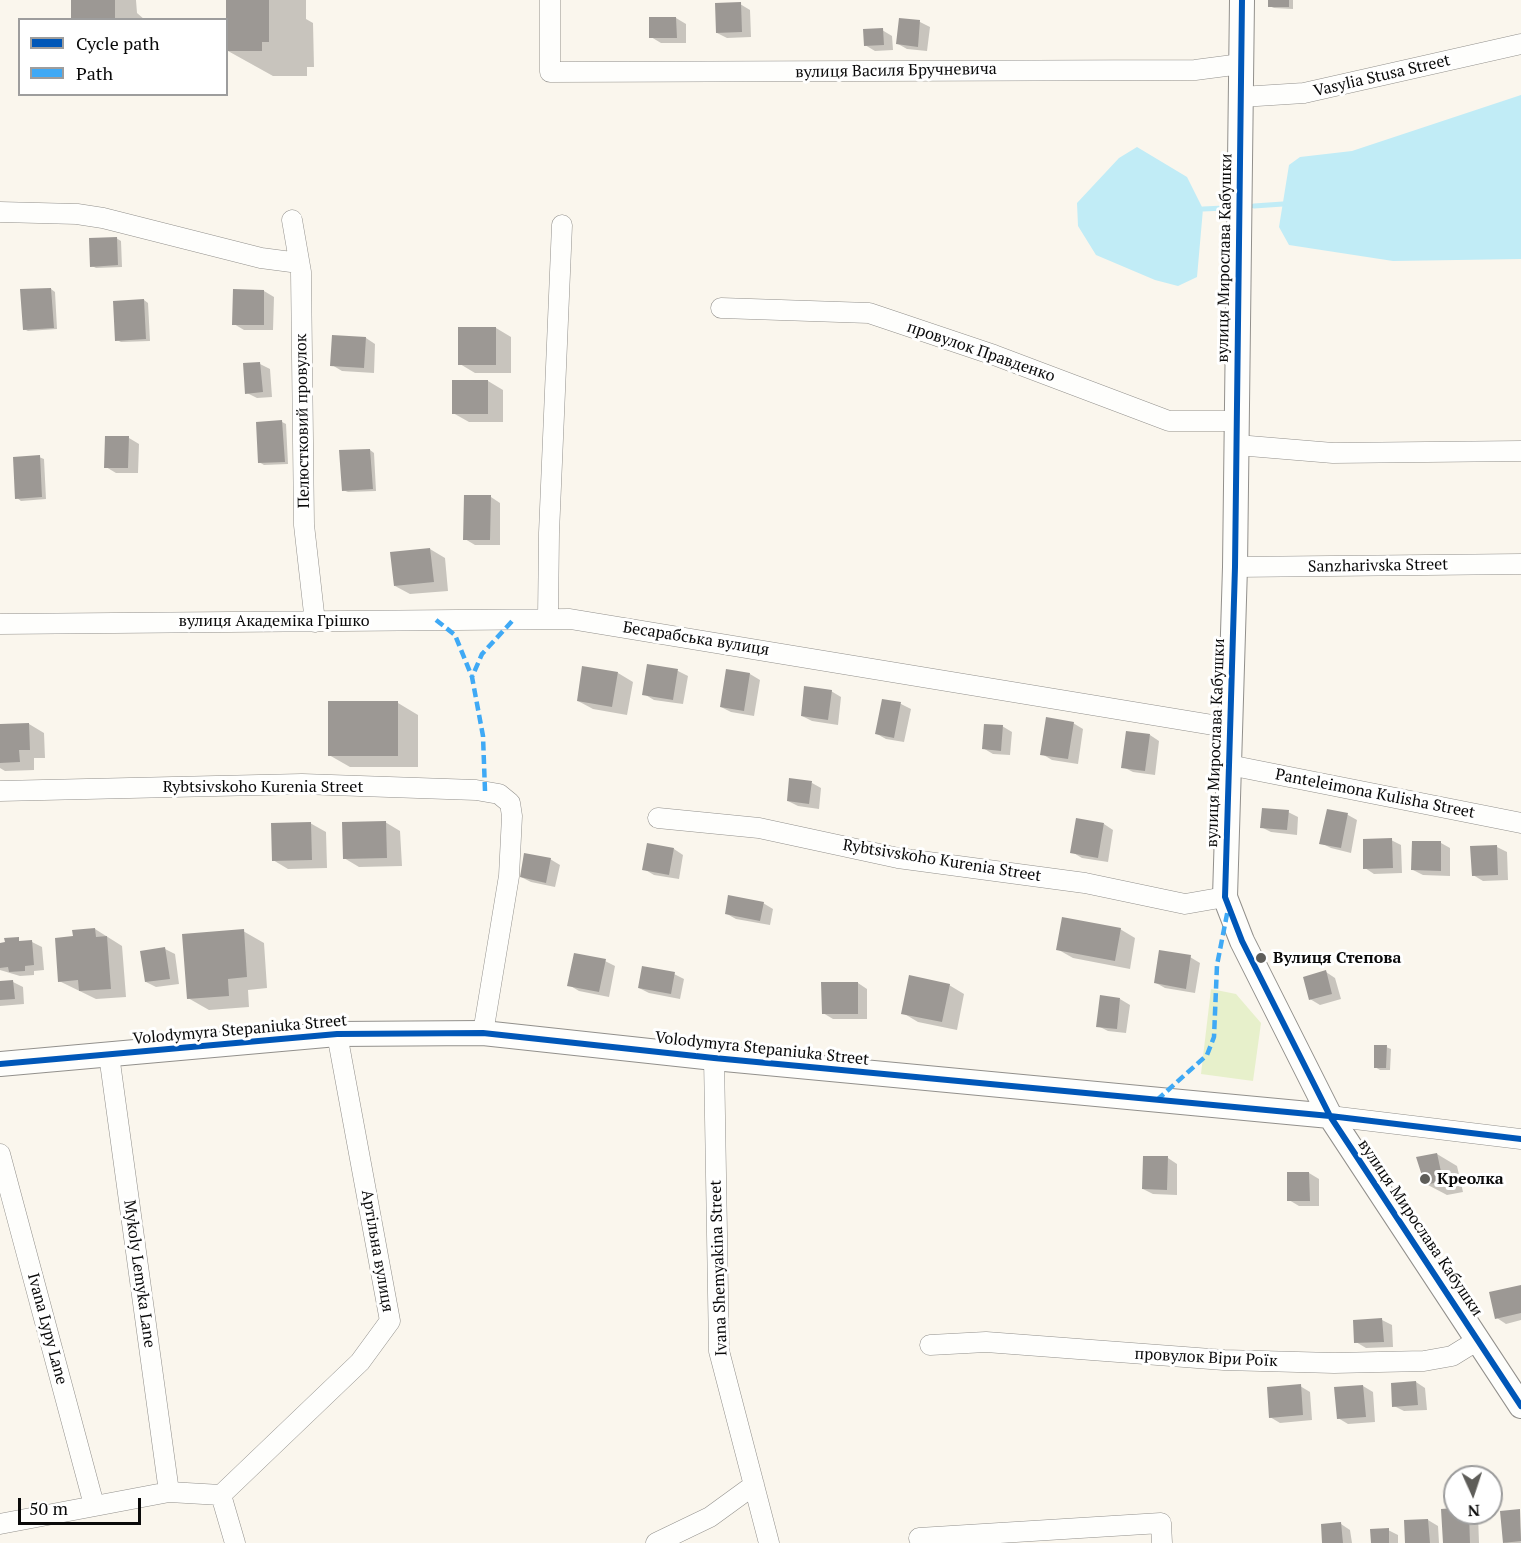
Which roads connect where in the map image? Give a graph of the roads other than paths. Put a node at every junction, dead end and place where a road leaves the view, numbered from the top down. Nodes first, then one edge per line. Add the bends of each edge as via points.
1 (550, 0) edge
2 (1242, 0) edge
3 (1521, 44) edge
4 (1241, 64) junction
5 (1241, 97) junction
6 (0, 212) edge
7 (292, 220) dead end
8 (562, 225) dead end
9 (299, 263) junction
10 (721, 308) dead end
11 (1236, 433) junction
12 (1521, 451) edge
13 (1521, 564) edge
14 (1235, 567) junction
15 (549, 618) junction
16 (315, 622) junction
17 (0, 624) edge
18 (1231, 728) junction
19 (1229, 765) junction
20 (0, 791) edge
21 (658, 818) dead end
22 (1521, 823) edge
23 (1225, 897) junction
24 (483, 1033) junction
25 (337, 1034) junction
26 (109, 1055) junction
27 (714, 1058) junction
28 (0, 1064) edge
29 (1330, 1116) junction
30 (1519, 1144) edge
31 (0, 1154) edge
32 (1478, 1340) junction
33 (930, 1345) dead end
34 (1521, 1406) edge
35 (754, 1485) junction
36 (169, 1492) junction
37 (221, 1494) junction
38 (94, 1505) junction
39 (0, 1524) edge
40 (919, 1538) dead end
41 (236, 1543) edge
42 (656, 1543) edge
43 (769, 1543) edge
44 (1162, 1543) edge

1 - 4 street, вулиця Василя Бручневича via 550,72 1195,70
2 - 4 street, вулиця Мирослава Кабушки
3 - 5 street, Vasylia Stusa Street via 1304,93
4 - 5 street, вулиця Мирослава Кабушки
5 - 11 street, вулиця Мирослава Кабушки
6 - 9 street via 77,214 261,258
7 - 9 street, Пелюстковий провулок
8 - 15 street
9 - 16 street, Пелюстковий провулок via 304,525
10 - 11 street, провулок Правденко via 870,313 1169,421
11 - 12 street, провулок Правденко via 1333,453
11 - 14 street, вулиця Мирослава Кабушки
13 - 14 street, Sanzharivska Street
14 - 18 street, вулиця Мирослава Кабушки
15 - 16 street, вулиця Академіка Грішко
15 - 18 street, Бесарабська вулиця
16 - 17 street, вулиця Академіка Грішко
18 - 19 street, вулиця Мирослава Кабушки
19 - 22 street, Panteleimona Kulisha Street
19 - 23 street, вулиця Мирослава Кабушки
20 - 24 street, Rybtsivskoho Kurenia Street via 302,784 499,794 510,803 512,816 509,876
21 - 23 street, Rybtsivskoho Kurenia Street via 759,828 898,858 1085,882 1185,904
23 - 29 street, вулиця Мирослава Кабушки via 1242,941
24 - 25 street, Volodymyra Stepaniuka Street
24 - 27 street, Volodymyra Stepaniuka Street
25 - 26 street, Volodymyra Stepaniuka Street
25 - 37 street, Артільна вулиця via 390,1322 360,1362
26 - 28 street, Volodymyra Stepaniuka Street
26 - 36 street, Mykoly Lemyka Lane
27 - 29 street, Volodymyra Stepaniuka Street
27 - 35 street, Ivana Shemyakina Street via 719,1350
29 - 30 street, Volodymyra Stepaniuka Street
29 - 32 street, вулиця Мирослава Кабушки
31 - 38 street, Ivana Lypy Lane
32 - 33 street, провулок Віри Роїк via 1452,1356 1424,1361 1334,1363 1213,1359 986,1342
32 - 34 street, вулиця Мирослава Кабушки
35 - 42 street via 710,1517
35 - 43 street, Ivana Shemyakina Street
36 - 37 street
36 - 38 street
37 - 41 street
38 - 39 street
40 - 44 street via 1161,1523

